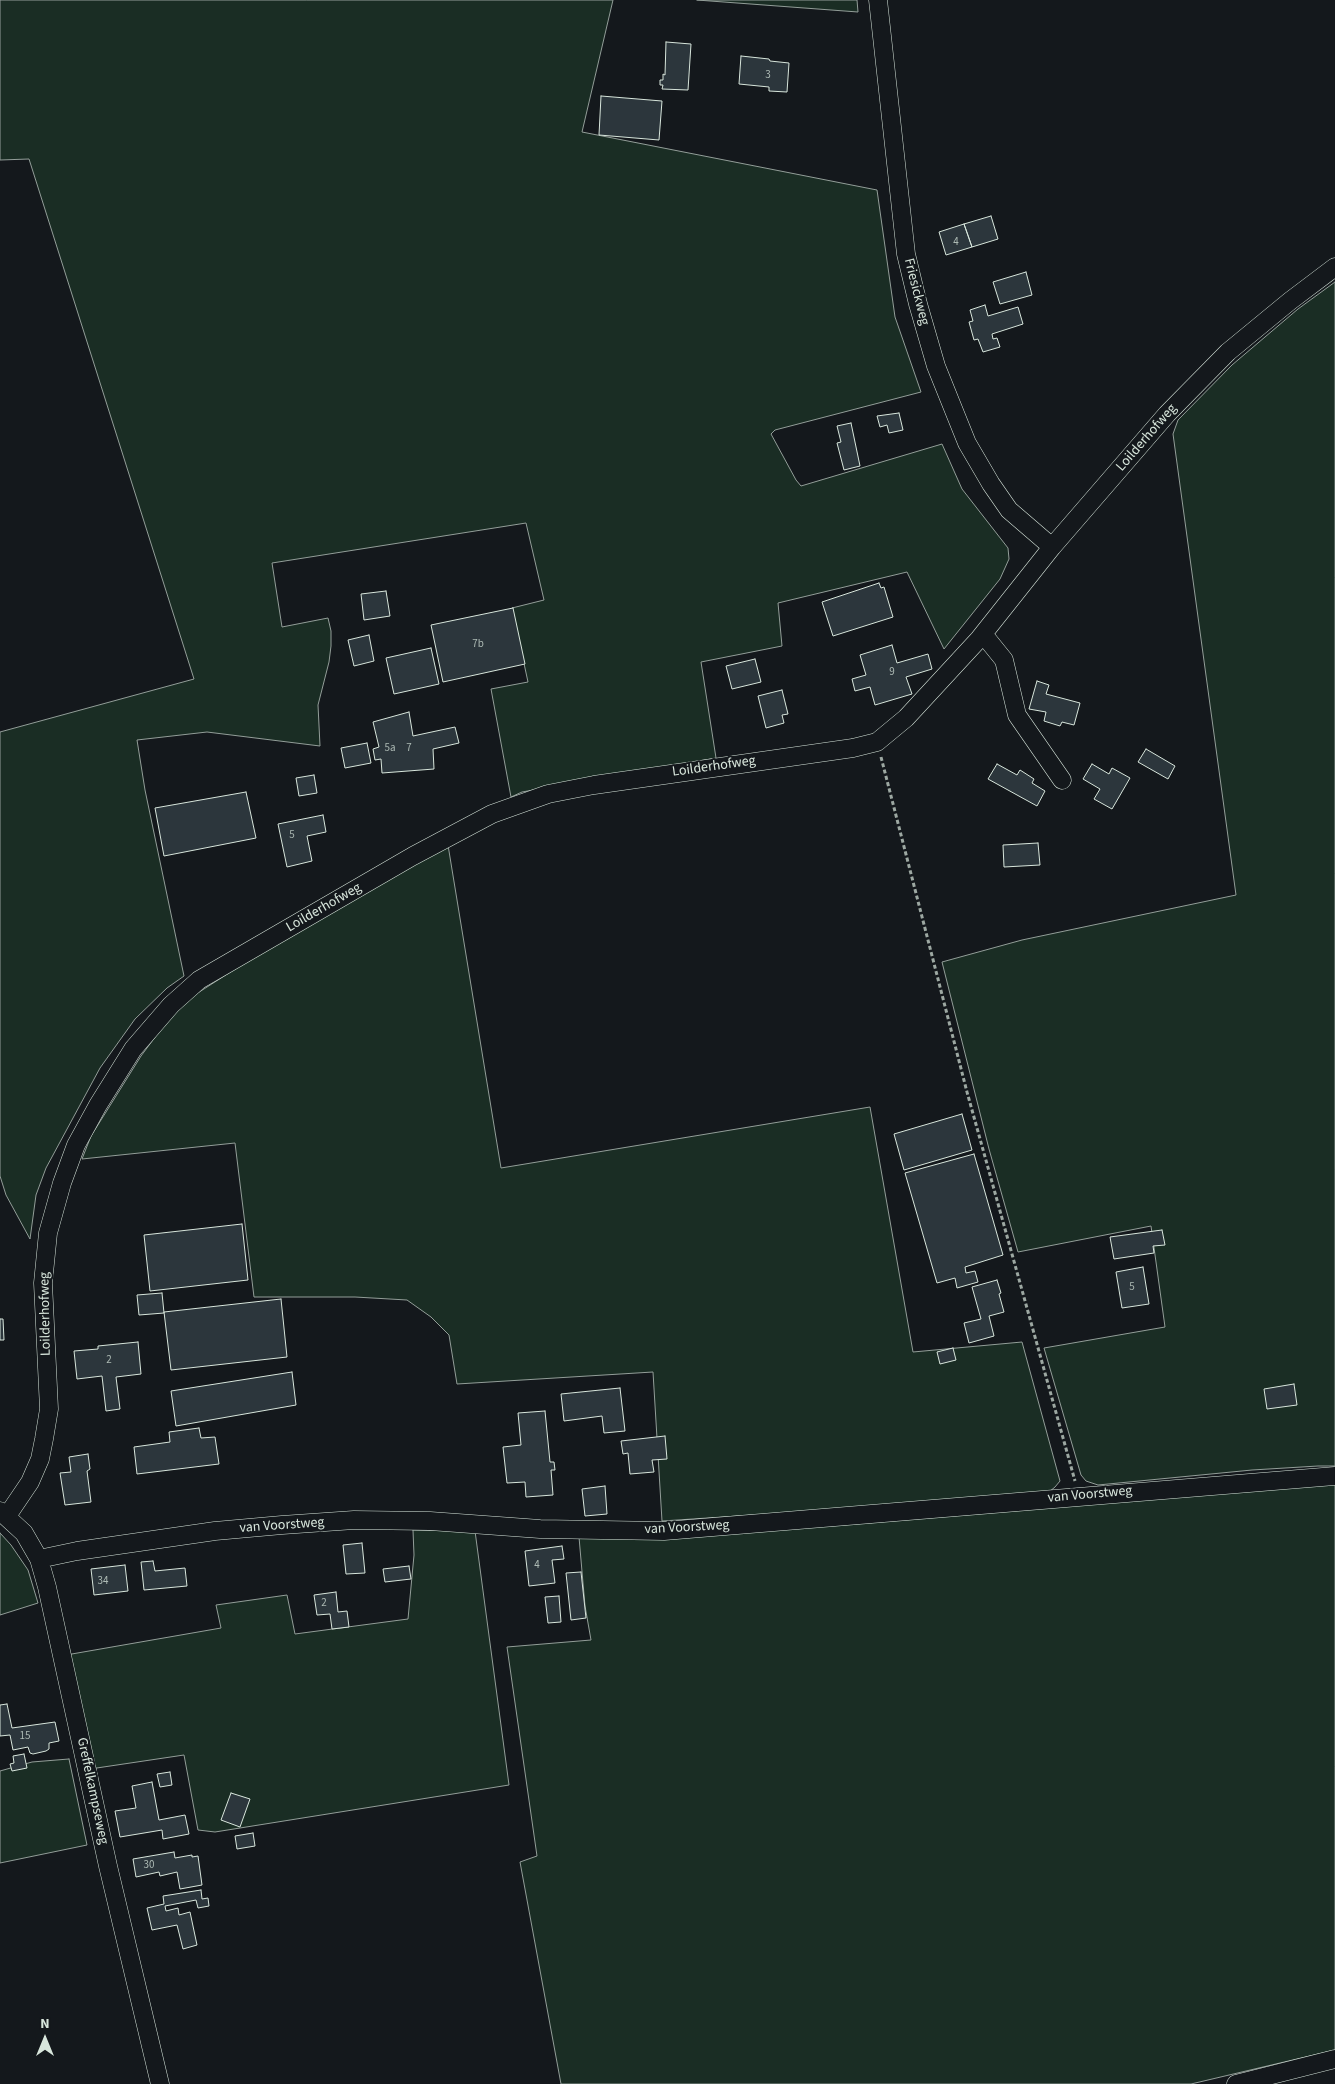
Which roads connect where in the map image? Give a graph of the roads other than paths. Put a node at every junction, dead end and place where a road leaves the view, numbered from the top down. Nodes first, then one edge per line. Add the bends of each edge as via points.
1 (878, 0) edge
2 (1335, 267) edge
3 (1052, 548) junction
4 (983, 634) junction
5 (1062, 780) dead end
6 (1335, 1476) edge
7 (4, 1514) edge
8 (39, 1559) junction
9 (1335, 2060) edge
10 (160, 2084) edge
11 (1236, 2084) edge

1 - 3 street, Friesickweg via 906,254 936,366 967,442 991,484 1009,510
2 - 3 street, Loilderhofweg via 1228,352 1167,414
3 - 4 street, Loilderhofweg
4 - 5 street via 1004,660 1017,715
4 - 7 street, Loilderhofweg via 906,718 877,742 548,794 492,814 199,980 172,1005 134,1049 76,1145 62,1182 48,1233 42,1283 49,1409 44,1439 30,1482
6 - 8 street, van Voorstweg via 664,1531 540,1529 430,1521 354,1520 282,1524 86,1549
7 - 8 street, Greffelkampseweg via 24,1533
8 - 10 street, Greffelkampseweg
9 - 11 street

